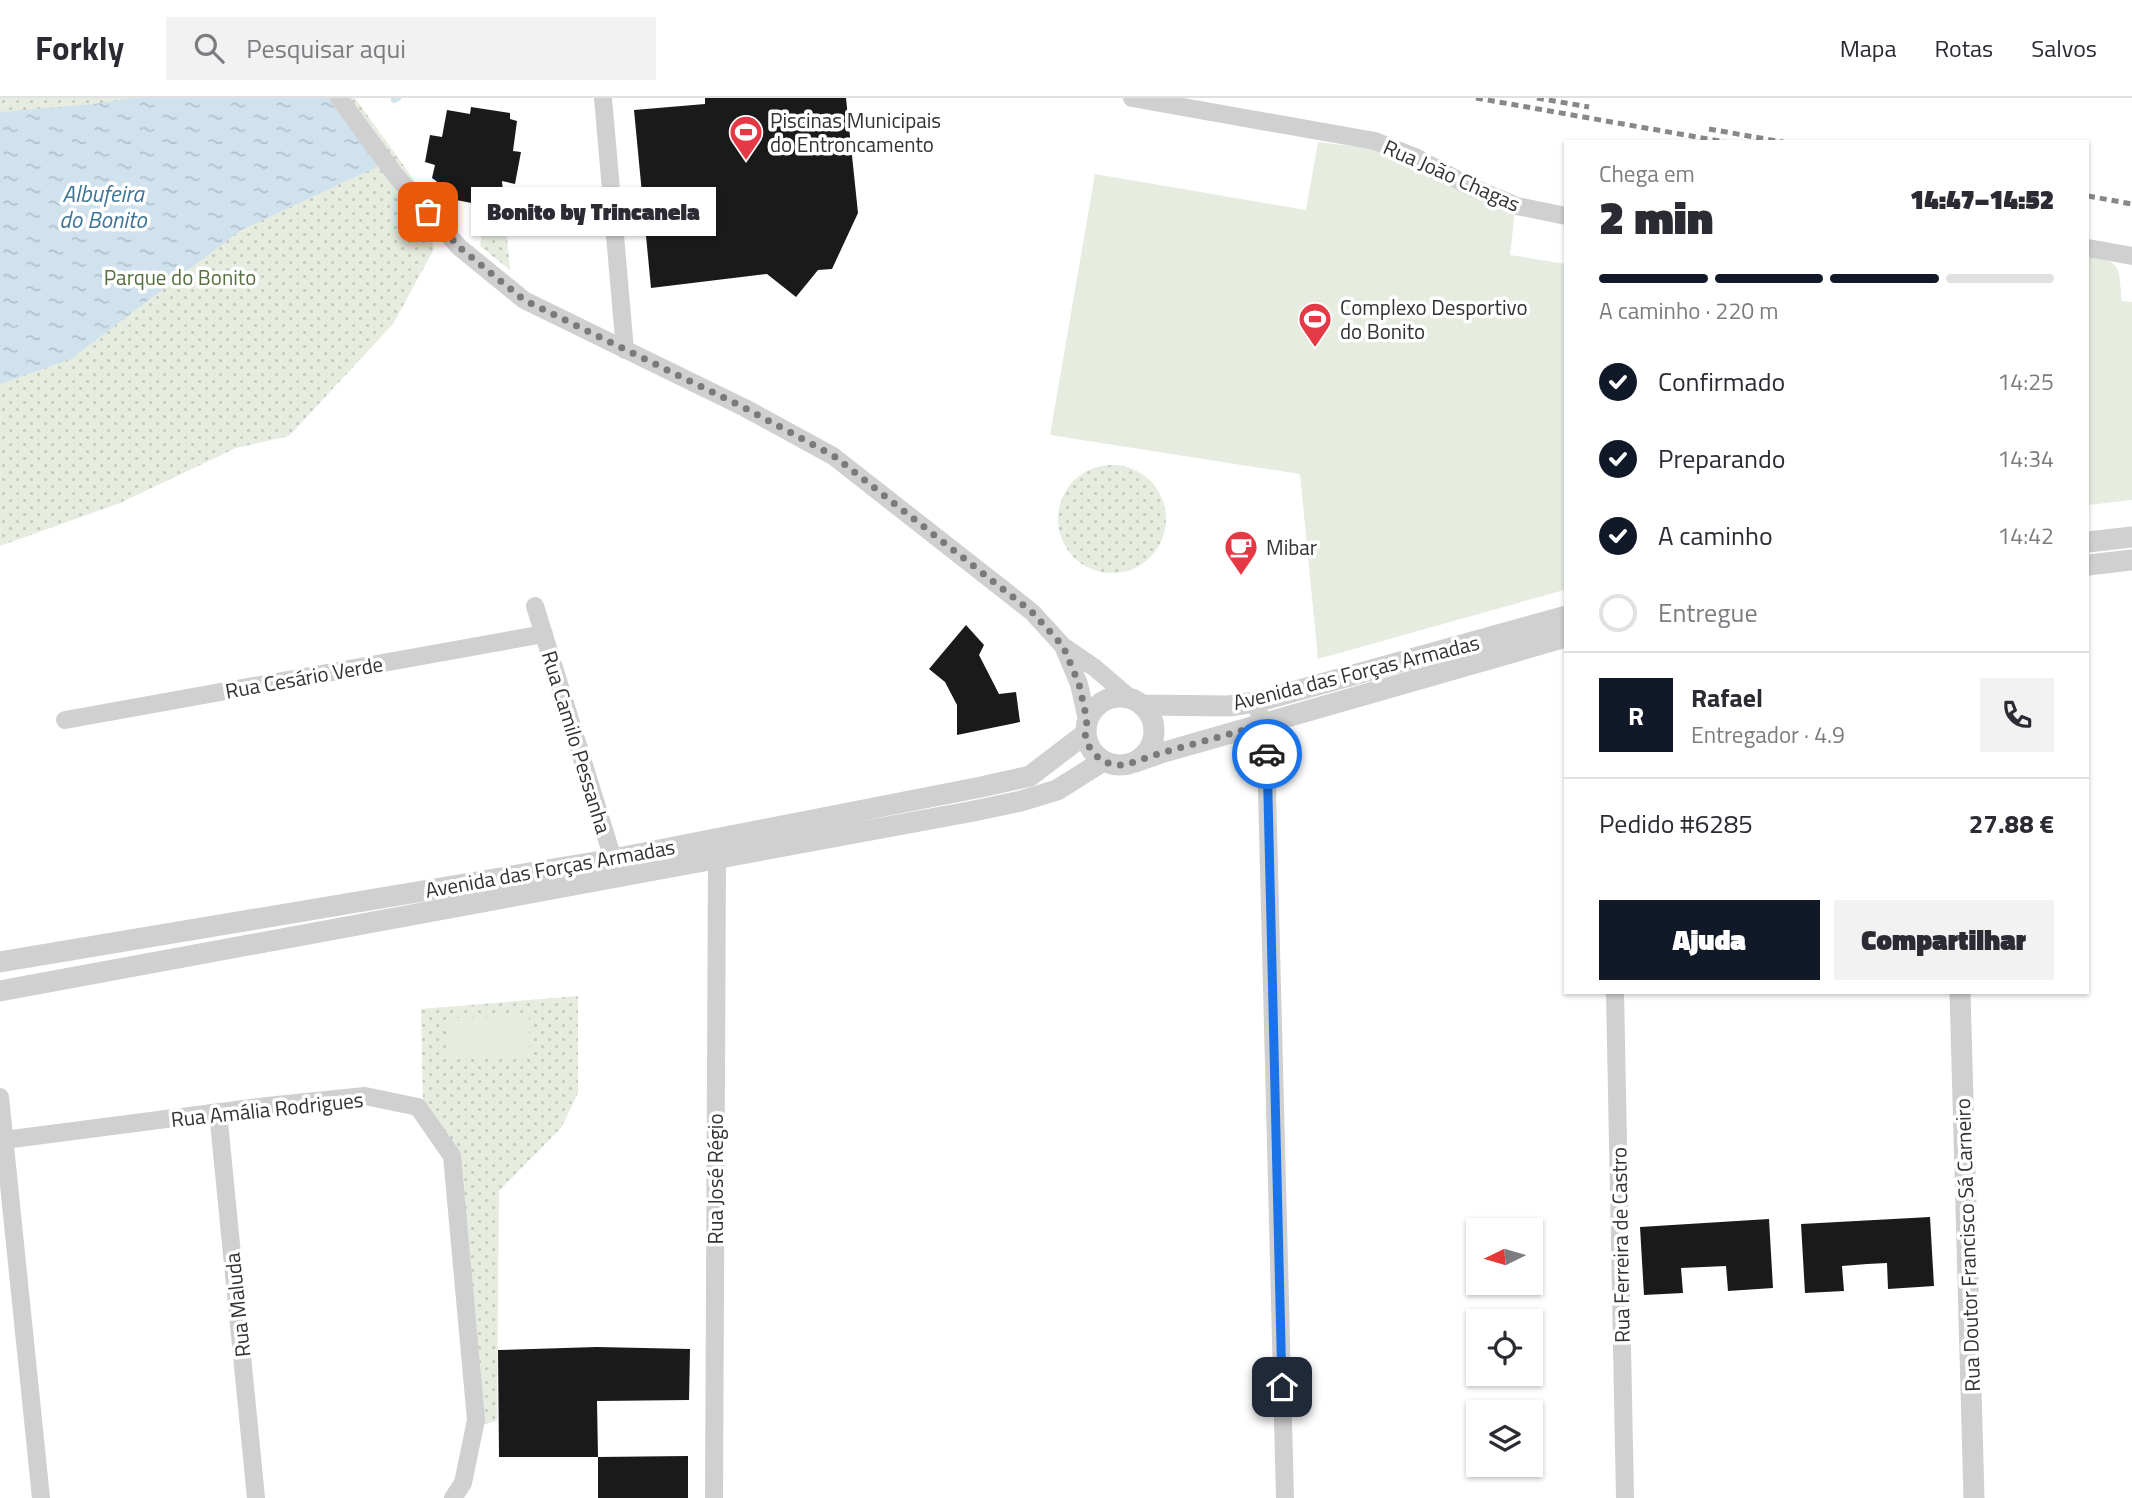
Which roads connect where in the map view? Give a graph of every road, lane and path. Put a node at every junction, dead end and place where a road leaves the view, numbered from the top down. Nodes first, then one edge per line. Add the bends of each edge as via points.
1 (339, 98) edge
2 (603, 98) edge
3 (1132, 98) edge
4 (1564, 216) edge
5 (2089, 248) edge
6 (2132, 256) edge
7 (625, 350) junction
8 (2132, 537) edge
9 (2089, 542) edge
10 (2132, 560) edge
11 (2089, 565) edge
12 (535, 606) dead end
13 (1564, 617) edge
14 (544, 634) junction
15 (1564, 638) edge
16 (1063, 646) junction
17 (1136, 702) junction
18 (1256, 702) junction
19 (65, 720) dead end
20 (1262, 725) junction
21 (1086, 727) junction
22 (1103, 761) junction
23 (1135, 762) junction
24 (718, 860) junction
25 (616, 869) junction
26 (0, 962) edge
27 (0, 991) edge
28 (1615, 994) edge
29 (1960, 994) edge
30 (0, 1097) edge
31 (218, 1112) junction
32 (4, 1140) junction
33 (41, 1498) edge
34 (256, 1498) edge
35 (453, 1498) edge
36 (714, 1498) edge
37 (1285, 1498) edge
38 (1625, 1498) edge
39 (1974, 1498) edge

1 - 7 street via 396,176 459,247 524,300
2 - 7 street
3 - 4 street, Rua João Chagas via 1376,141 1517,206
5 - 6 street
7 - 16 street via 834,456 1032,612
8 - 9 street
10 - 11 street
12 - 14 street, Rua Camilo Pessanha
13 - 18 street, Avenida das Forças Armadas
14 - 19 street, Rua Cesário Verde
14 - 25 street, Rua Camilo Pessanha
15 - 20 street, Avenida das Forças Armadas
16 - 17 street
16 - 21 street via 1079,684
17 - 18 street, Avenida das Forças Armadas via 1229,706
17 - 21 street via 1109,698 1092,711
17 - 23 street via 1149,713 1154,735 1151,746
18 - 20 street
20 - 23 street, Avenida das Forças Armadas
20 - 37 street
21 - 22 street via 1088,745
21 - 25 street, Avenida das Forças Armadas via 1030,776
22 - 23 street via 1113,765
22 - 24 street, Avenida das Forças Armadas via 1057,790 1021,801
24 - 25 street, Avenida das Forças Armadas
24 - 36 street, Rua José Régio
25 - 26 street, Avenida das Forças Armadas
25 - 27 street, Avenida das Forças Armadas via 343,927
28 - 38 street, Rua Ferreira de Castro
29 - 39 street, Rua Doutor Francisco Sá Carneiro
30 - 32 street
31 - 32 street, Rua Amália Rodrigues
31 - 34 street, Rua Maluda
31 - 35 street, Rua Amália Rodrigues via 365,1096 418,1107 453,1156 476,1420 463,1483
32 - 33 street

